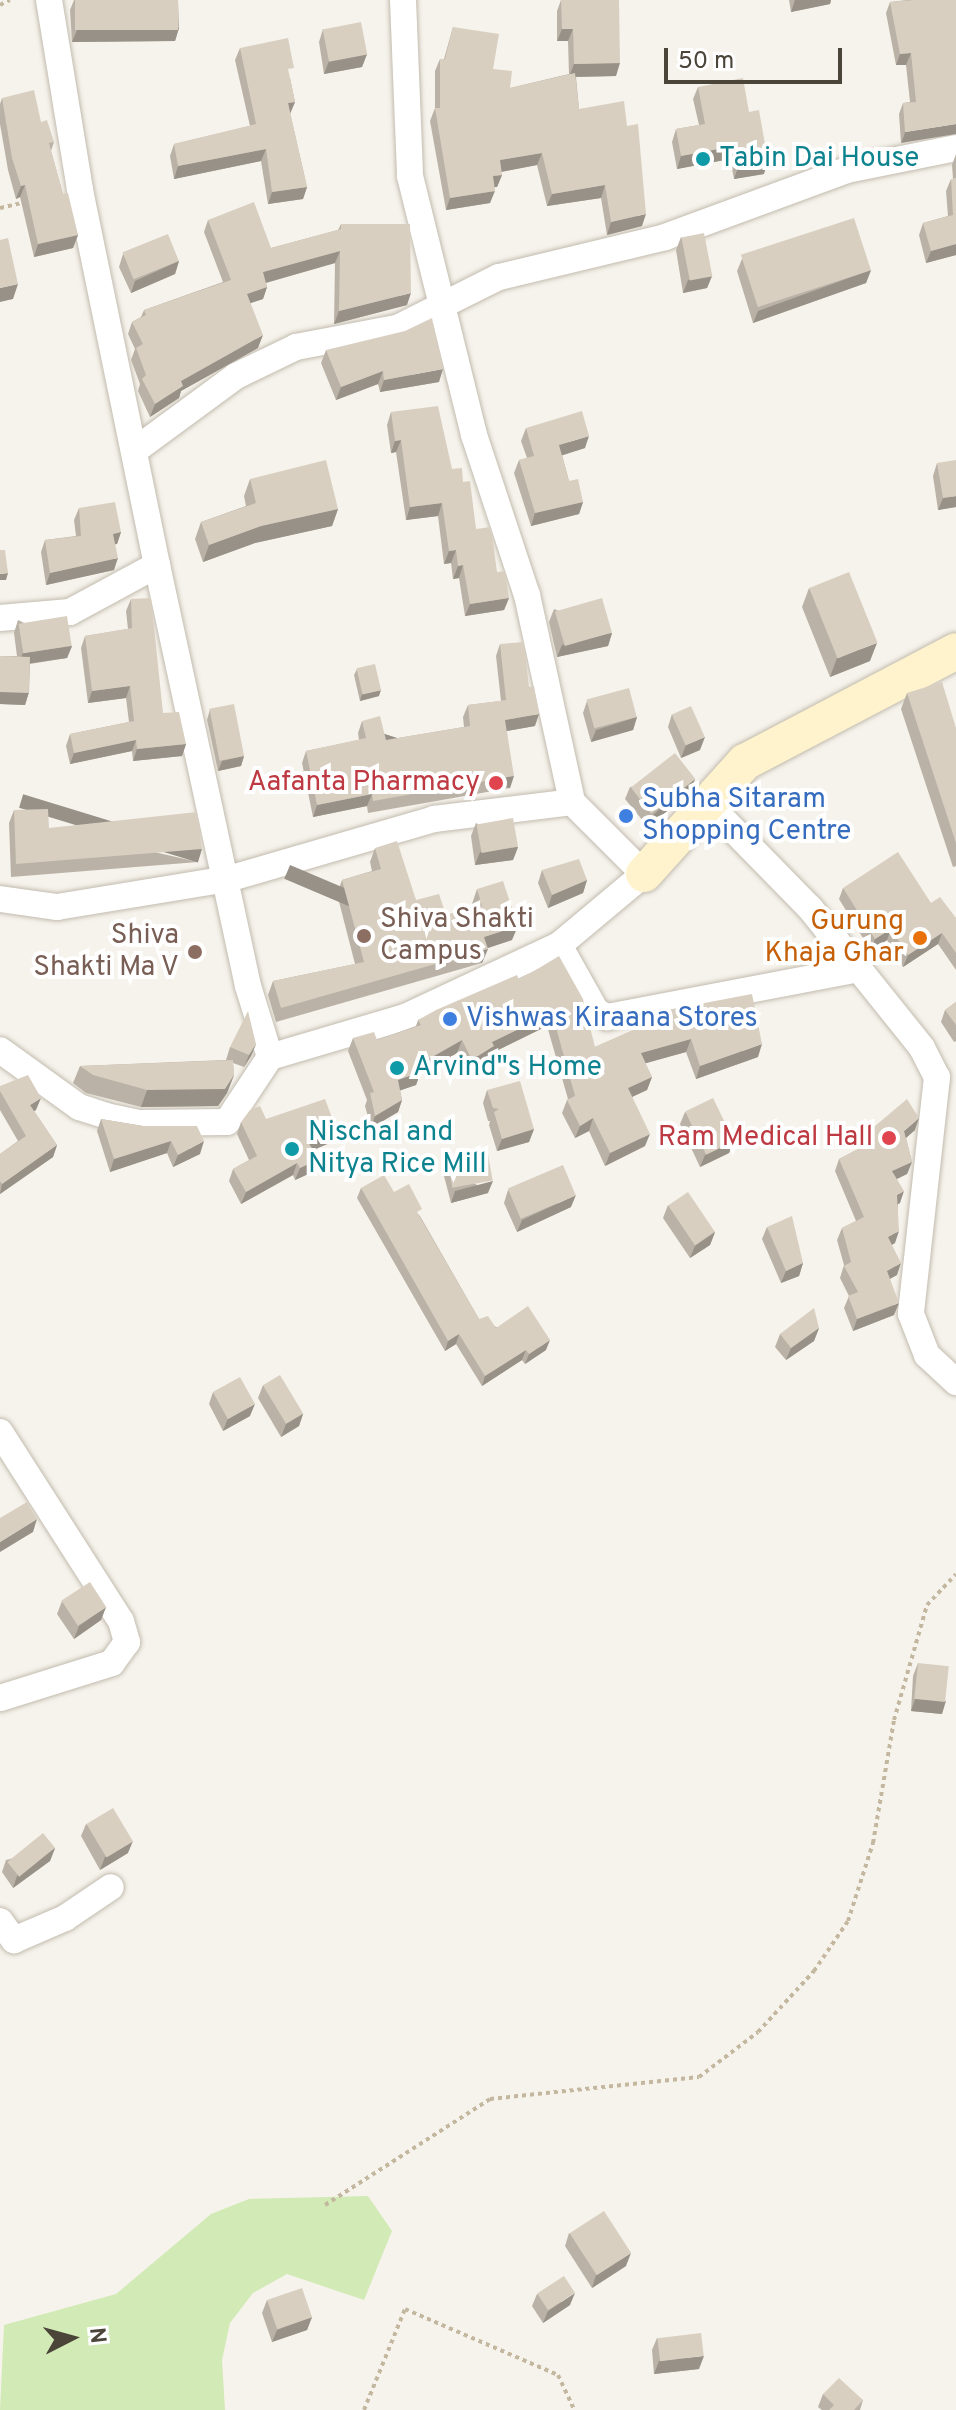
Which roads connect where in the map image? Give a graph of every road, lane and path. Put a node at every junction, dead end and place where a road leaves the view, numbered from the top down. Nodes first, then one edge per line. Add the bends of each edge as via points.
1 (10, 0) edge
2 (49, 0) edge
3 (403, 0) edge
4 (0, 5) edge
5 (956, 148) edge
6 (80, 190) junction
7 (0, 208) edge
8 (442, 304) junction
9 (134, 451) junction
10 (157, 565) junction
11 (0, 618) edge
12 (956, 651) edge
13 (572, 802) junction
14 (708, 804) junction
15 (644, 874) junction
16 (228, 879) junction
17 (0, 899) edge
18 (559, 945) junction
19 (859, 969) junction
20 (270, 1057) junction
21 (4, 1061) edge
22 (956, 1382) edge
23 (0, 1432) edge
24 (956, 1574) edge
25 (0, 1698) edge
26 (111, 1887) dead end
27 (0, 1921) edge
28 (325, 2205) dead end
29 (364, 2410) edge
30 (574, 2410) edge

1 - 4 path
2 - 6 street
3 - 8 street via 410,176
5 - 8 street via 847,170 665,237 499,277
6 - 7 path
6 - 9 street
8 - 9 street via 397,328 296,347 236,376
8 - 13 street via 474,435 527,595
9 - 10 street
10 - 11 street via 70,612
10 - 16 street
12 - 14 main road via 745,762
13 - 15 street
13 - 16 street via 434,819
14 - 15 main road
14 - 19 street via 810,908
15 - 18 street
16 - 17 street via 57,907
16 - 20 street via 248,986
18 - 19 street via 596,1011 607,1017
18 - 20 street via 405,1017
19 - 22 street via 922,1048 937,1077 911,1314 927,1355
20 - 21 street via 227,1122 139,1123 107,1116 79,1107
23 - 25 street via 121,1621 127,1642 112,1663
24 - 28 path via 927,1605 894,1720 873,1843 848,1921 814,1971 758,2032 699,2077 490,2099
26 - 27 street via 65,1918 14,1940
29 - 30 path via 405,2309 558,2375

